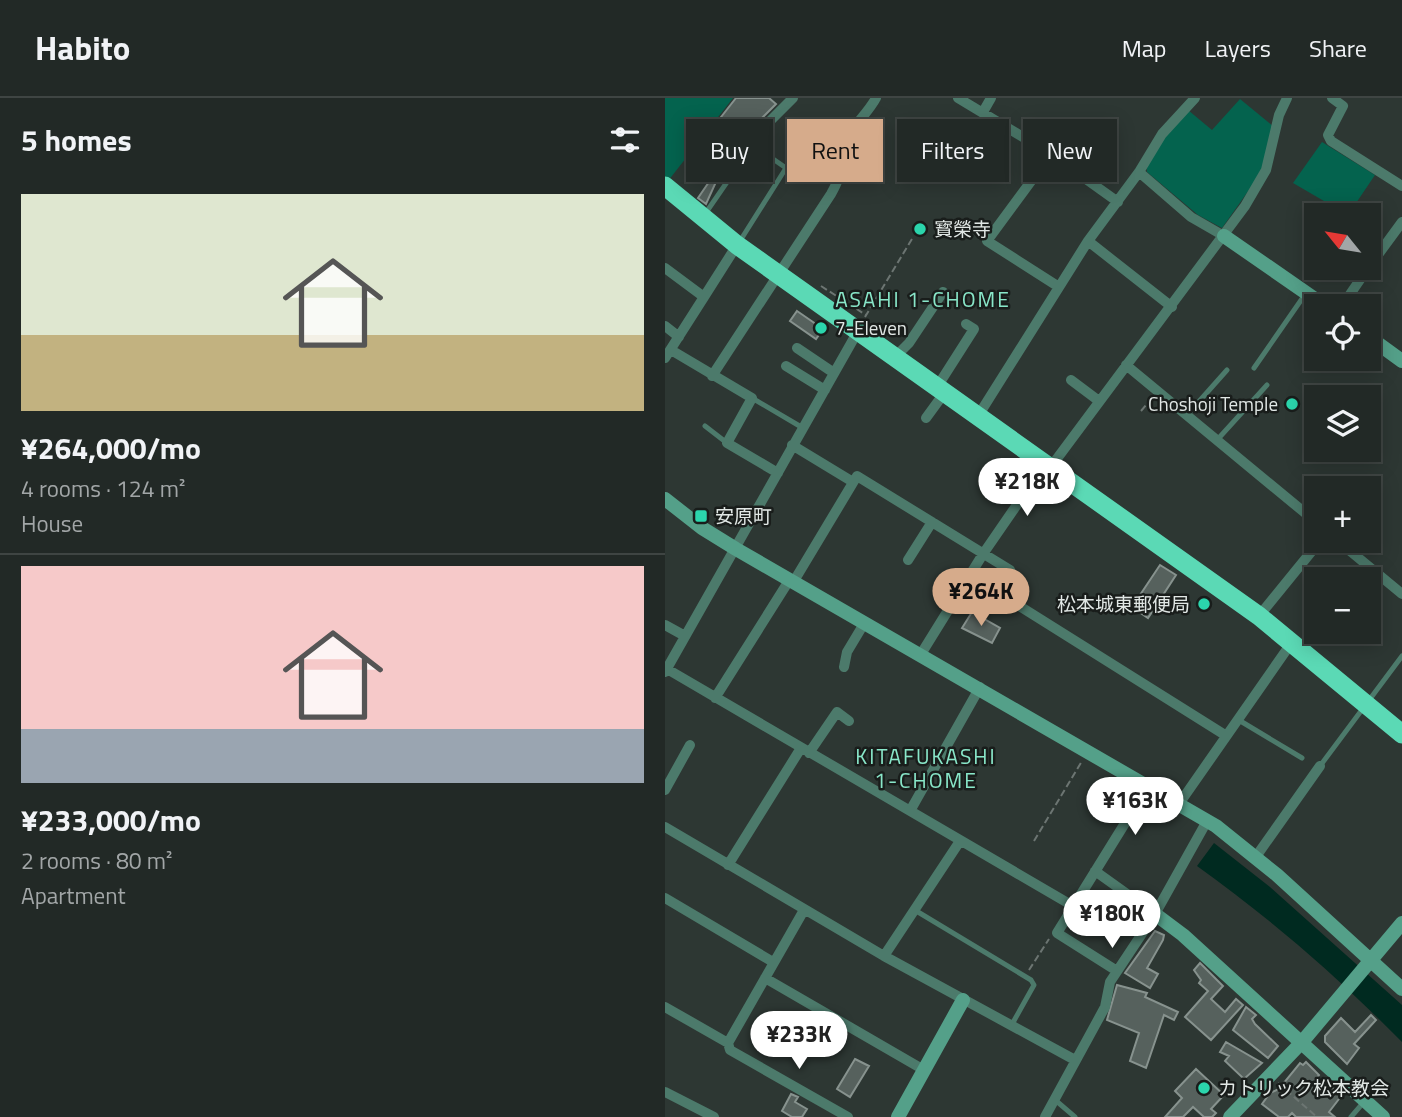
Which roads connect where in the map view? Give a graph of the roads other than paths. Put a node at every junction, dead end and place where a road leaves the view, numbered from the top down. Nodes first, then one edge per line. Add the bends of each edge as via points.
1 (793, 98) edge
2 (876, 98) edge
3 (958, 98) edge
4 (991, 98) edge
5 (1195, 98) edge
6 (1332, 98) edge
7 (1282, 100) edge
8 (983, 112) junction
9 (773, 119) edge
10 (1023, 137) edge
11 (773, 159) edge
12 (1139, 172) junction
13 (727, 182) edge
14 (1031, 182) edge
15 (1089, 182) edge
16 (665, 186) edge
17 (1402, 186) edge
18 (1118, 202) junction
19 (703, 217) junction
20 (1402, 222) edge
21 (1224, 236) junction
22 (1088, 241) junction
23 (737, 245) junction
24 (1381, 250) edge
25 (665, 268) edge
26 (777, 273) junction
27 (1059, 287) junction
28 (1306, 293) joint
29 (704, 297) junction
30 (942, 299) dead end
31 (1172, 307) junction
32 (862, 323) junction
33 (972, 325) dead end
34 (665, 326) edge
35 (679, 337) junction
36 (1381, 346) edge
37 (797, 348) dead end
38 (668, 354) edge
39 (895, 357) junction
40 (1402, 361) edge
41 (1126, 365) junction
42 (786, 366) dead end
43 (1254, 368) dead end
44 (1227, 370) dead end
45 (834, 373) junction
46 (712, 376) junction
47 (1071, 380) dead end
48 (1267, 384) dead end
49 (824, 390) junction
50 (941, 390) junction
51 (752, 398) junction
52 (1099, 401) junction
53 (1187, 415) junction
54 (978, 416) junction
55 (926, 418) dead end
56 (705, 426) dead end
57 (803, 428) junction
58 (1217, 440) junction
59 (727, 443) junction
60 (792, 445) junction
61 (1047, 466) junction
62 (778, 472) junction
63 (853, 482) junction
64 (665, 499) edge
65 (1304, 513) edge
66 (932, 522) junction
67 (736, 549) junction
68 (1310, 553) edge
69 (1352, 553) edge
70 (983, 554) junction
71 (908, 560) dead end
72 (792, 580) junction
73 (1402, 594) edge
74 (1259, 616) junction
75 (865, 622) junction
76 (665, 625) edge
77 (685, 636) junction
78 (1292, 642) junction
79 (921, 654) junction
80 (1402, 656) edge
81 (844, 667) dead end
82 (666, 671) edge
83 (980, 687) junction
84 (715, 698) junction
85 (1367, 704) junction
86 (1237, 719) junction
87 (849, 721) dead end
88 (1402, 734) edge
89 (1225, 735) junction
90 (690, 745) dead end
91 (805, 751) junction
92 (1302, 758) dead end
93 (1320, 766) joint
94 (1148, 786) junction
95 (665, 790) edge
96 (1179, 804) junction
97 (910, 811) junction
98 (1207, 821) junction
99 (665, 827) edge
100 (960, 841) junction
101 (1255, 858) junction
102 (728, 864) junction
103 (1095, 872) junction
104 (665, 898) edge
105 (1073, 906) junction
106 (913, 909) junction
107 (804, 911) junction
108 (1155, 914) junction
109 (1402, 923) edge
110 (884, 956) junction
111 (773, 962) junction
112 (1367, 965) junction
113 (1117, 971) junction
114 (765, 978) junction
115 (1402, 989) edge
116 (963, 1000) junction
117 (665, 1007) edge
118 (1011, 1026) junction
119 (1301, 1042) junction
120 (728, 1043) junction
121 (1075, 1060) junction
122 (925, 1070) junction
123 (665, 1092) edge
124 (1054, 1099) junction
125 (1365, 1100) junction
126 (1232, 1116) edge
127 (714, 1117) edge
128 (848, 1117) edge
129 (898, 1117) edge
130 (1045, 1117) edge
131 (1075, 1117) edge
132 (1351, 1117) edge
133 (1383, 1117) edge

1 - 9 street
2 - 26 street via 845,145 842,174
3 - 8 street
4 - 8 street
5 - 12 street via 1162,134
6 - 17 street via 1343,106 1328,135 1331,141
7 - 21 street via 1266,170
8 - 10 street
11 - 23 lane via 786,168
12 - 18 street
12 - 21 street via 1191,217
13 - 19 lane
14 - 27 street via 987,241
15 - 18 street
16 - 19 highway
18 - 22 street
19 - 23 highway
20 - 24 street
21 - 28 street
21 - 31 street
22 - 27 street
22 - 31 street
23 - 26 highway
23 - 29 street
25 - 29 street
26 - 32 highway
26 - 46 street
27 - 54 street
28 - 43 lane
29 - 35 street
30 - 39 street
31 - 41 street
32 - 39 highway
32 - 45 street
33 - 50 street
34 - 35 street
35 - 38 street
36 - 40 street
37 - 45 street
38 - 46 street
39 - 50 highway
41 - 52 street
41 - 53 street
42 - 49 street
44 - 53 lane
45 - 49 street
46 - 51 street
47 - 52 street
48 - 58 lane
49 - 57 street
50 - 54 highway
50 - 55 street
51 - 57 lane
51 - 59 street
52 - 61 street
53 - 58 street
54 - 61 highway
56 - 59 lane
57 - 60 street
58 - 65 street
59 - 62 street
60 - 62 street
60 - 63 street
61 - 70 street
61 - 74 highway
62 - 67 street
63 - 66 street via 857,476
63 - 72 street
64 - 67 street
66 - 70 street
66 - 71 street
67 - 72 street
67 - 77 street
68 - 74 street
69 - 73 street
70 - 79 street
70 - 89 street via 1010,570 1013,578 1002,595
72 - 75 street
72 - 84 street
74 - 78 highway
75 - 79 street
75 - 81 street via 847,652
76 - 77 street
77 - 82 street
78 - 85 highway
78 - 86 street
79 - 83 street
80 - 85 lane
82 - 84 street
83 - 94 street
83 - 97 street
84 - 91 street
85 - 88 highway
85 - 93 lane
86 - 89 street
86 - 92 lane
87 - 91 street via 837,712
89 - 96 street
90 - 95 street
91 - 97 street
91 - 102 street
93 - 101 street
94 - 96 street
94 - 103 street
96 - 98 street
97 - 100 street
98 - 101 street
98 - 108 street
99 - 102 street
100 - 105 street
100 - 106 street
101 - 112 street
102 - 107 street
103 - 105 street
103 - 108 street
104 - 111 street
105 - 113 street via 1057,933
106 - 110 street
106 - 118 lane via 1034,985
107 - 110 street
107 - 111 street
108 - 113 street
108 - 119 street
109 - 112 street
110 - 116 street
111 - 114 street
112 - 115 street
112 - 119 street
113 - 121 street via 1105,1007
114 - 120 street
114 - 122 street
116 - 118 street
116 - 122 street
117 - 120 street
118 - 121 street
119 - 125 street
119 - 126 street
120 - 128 street via 730,1050
121 - 124 street
122 - 129 street
123 - 127 street
124 - 130 street
124 - 131 lane
125 - 132 lane
125 - 133 street

